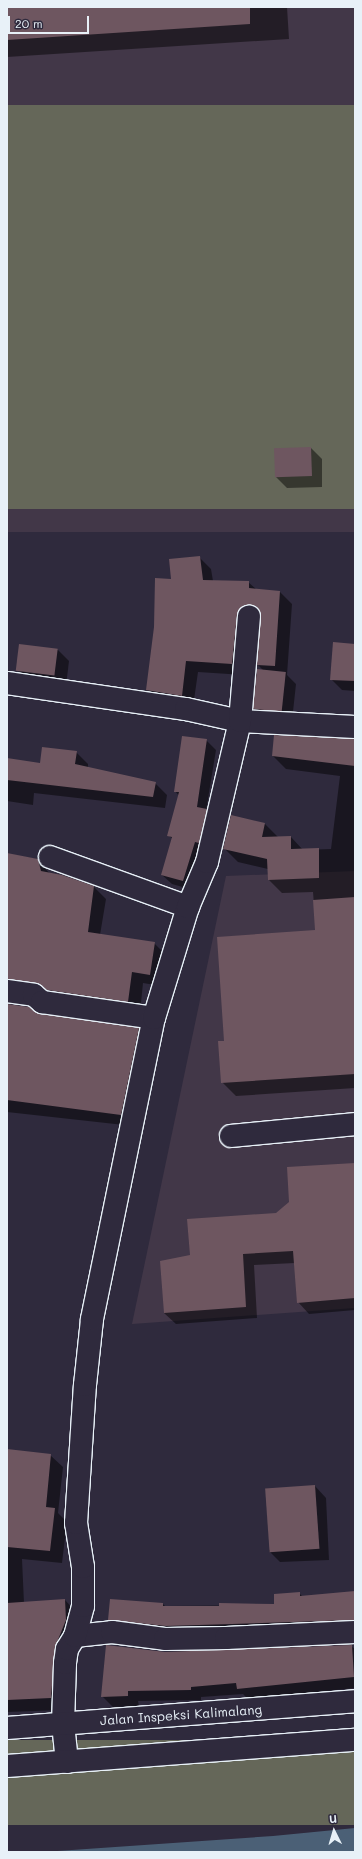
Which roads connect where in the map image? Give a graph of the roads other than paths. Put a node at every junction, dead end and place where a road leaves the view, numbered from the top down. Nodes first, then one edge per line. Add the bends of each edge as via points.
1 (249, 616) dead end
2 (7, 683) edge
3 (240, 721) junction
4 (355, 727) edge
5 (50, 857) dead end
6 (188, 907) junction
7 (7, 991) edge
8 (154, 1018) junction
9 (355, 1124) edge
10 (231, 1136) dead end
11 (355, 1632) edge
12 (75, 1636) junction
13 (355, 1701) edge
14 (63, 1724) junction
15 (7, 1728) edge
16 (355, 1740) edge
17 (67, 1762) junction
18 (7, 1766) edge

1 - 3 street
2 - 3 street via 186,709
3 - 4 street
3 - 6 street via 207,862
5 - 6 street
6 - 8 street
7 - 8 street via 34,995 42,1002
8 - 12 street via 92,1319 76,1523 83,1567 83,1606
9 - 10 street
11 - 12 street via 165,1639 112,1632
12 - 14 street via 67,1649
13 - 14 street, Jalan Inspeksi Kalimalang
14 - 15 street, Jalan Inspeksi Kalimalang
14 - 17 street
16 - 17 street
17 - 18 street

